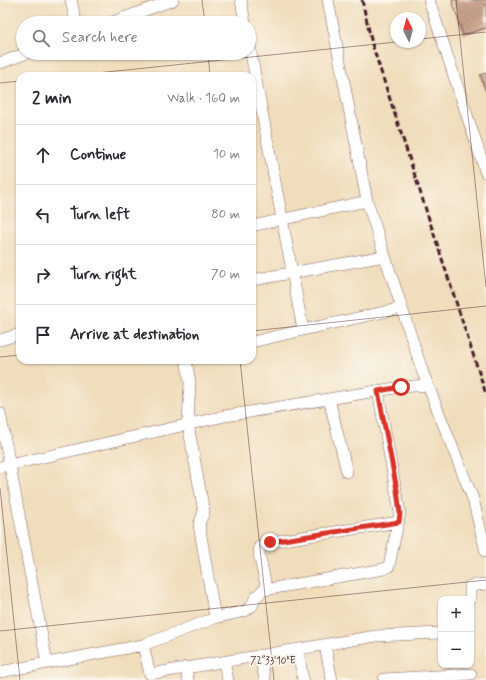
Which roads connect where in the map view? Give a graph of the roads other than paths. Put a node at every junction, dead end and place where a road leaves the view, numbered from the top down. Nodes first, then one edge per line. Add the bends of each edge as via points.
1 (71, 0) edge
2 (173, 0) edge
3 (241, 0) edge
4 (328, 0) edge
5 (429, 0) edge
6 (74, 16) edge
7 (129, 16) edge
8 (244, 16) edge
9 (16, 57) edge
10 (252, 60) edge
11 (0, 63) edge
12 (254, 72) edge
13 (256, 81) edge
14 (486, 173) edge
15 (366, 201) junction
16 (281, 218) junction
17 (256, 225) edge
18 (385, 256) junction
19 (291, 273) junction
20 (256, 279) edge
21 (402, 308) junction
22 (303, 330) junction
23 (16, 335) edge
24 (0, 340) edge
25 (256, 341) edge
26 (187, 364) edge
27 (428, 385) junction
28 (378, 391) junction
29 (329, 399) junction
30 (0, 413) edge
31 (188, 424) junction
32 (4, 466) edge
33 (347, 472) dead end
34 (399, 522) junction
35 (486, 552) edge
36 (486, 584) edge
37 (267, 590) junction
38 (470, 596) edge
39 (215, 618) junction
40 (438, 633) edge
41 (143, 645) junction
42 (325, 646) junction
43 (298, 648) junction
44 (260, 655) junction
45 (224, 662) junction
46 (47, 663) junction
47 (186, 667) junction
48 (0, 672) edge
49 (471, 672) edge
50 (150, 677) edge
51 (384, 679) dead end
52 (188, 680) edge
53 (228, 680) edge
54 (265, 680) edge
55 (303, 680) edge
56 (332, 680) edge

1 - 6 street
2 - 7 street
3 - 8 street
4 - 15 street
5 - 14 street
9 - 11 street
10 - 12 street
13 - 16 street
15 - 16 street
15 - 18 street
16 - 17 street
16 - 19 street
18 - 19 street
18 - 21 street
19 - 20 street
19 - 22 street
21 - 22 street
21 - 27 street
22 - 25 street
23 - 24 street
26 - 31 street via 190,382
27 - 28 street
27 - 35 street via 473,500
28 - 29 street
28 - 34 street via 397,490
29 - 31 street
29 - 33 street
30 - 32 street
31 - 32 street
31 - 39 street via 204,512 200,524
32 - 46 street via 26,545
34 - 37 street via 389,566 384,569
34 - 37 street via 270,542 260,546 259,554
36 - 38 street via 470,586
37 - 39 street via 263,590 245,612
39 - 41 street
40 - 42 street via 376,636
41 - 46 street
41 - 50 street
42 - 43 street
42 - 56 street
43 - 44 street
43 - 55 street
44 - 45 street
44 - 54 street
45 - 47 street
45 - 53 street
46 - 48 street
47 - 50 street
47 - 52 street
49 - 51 street

